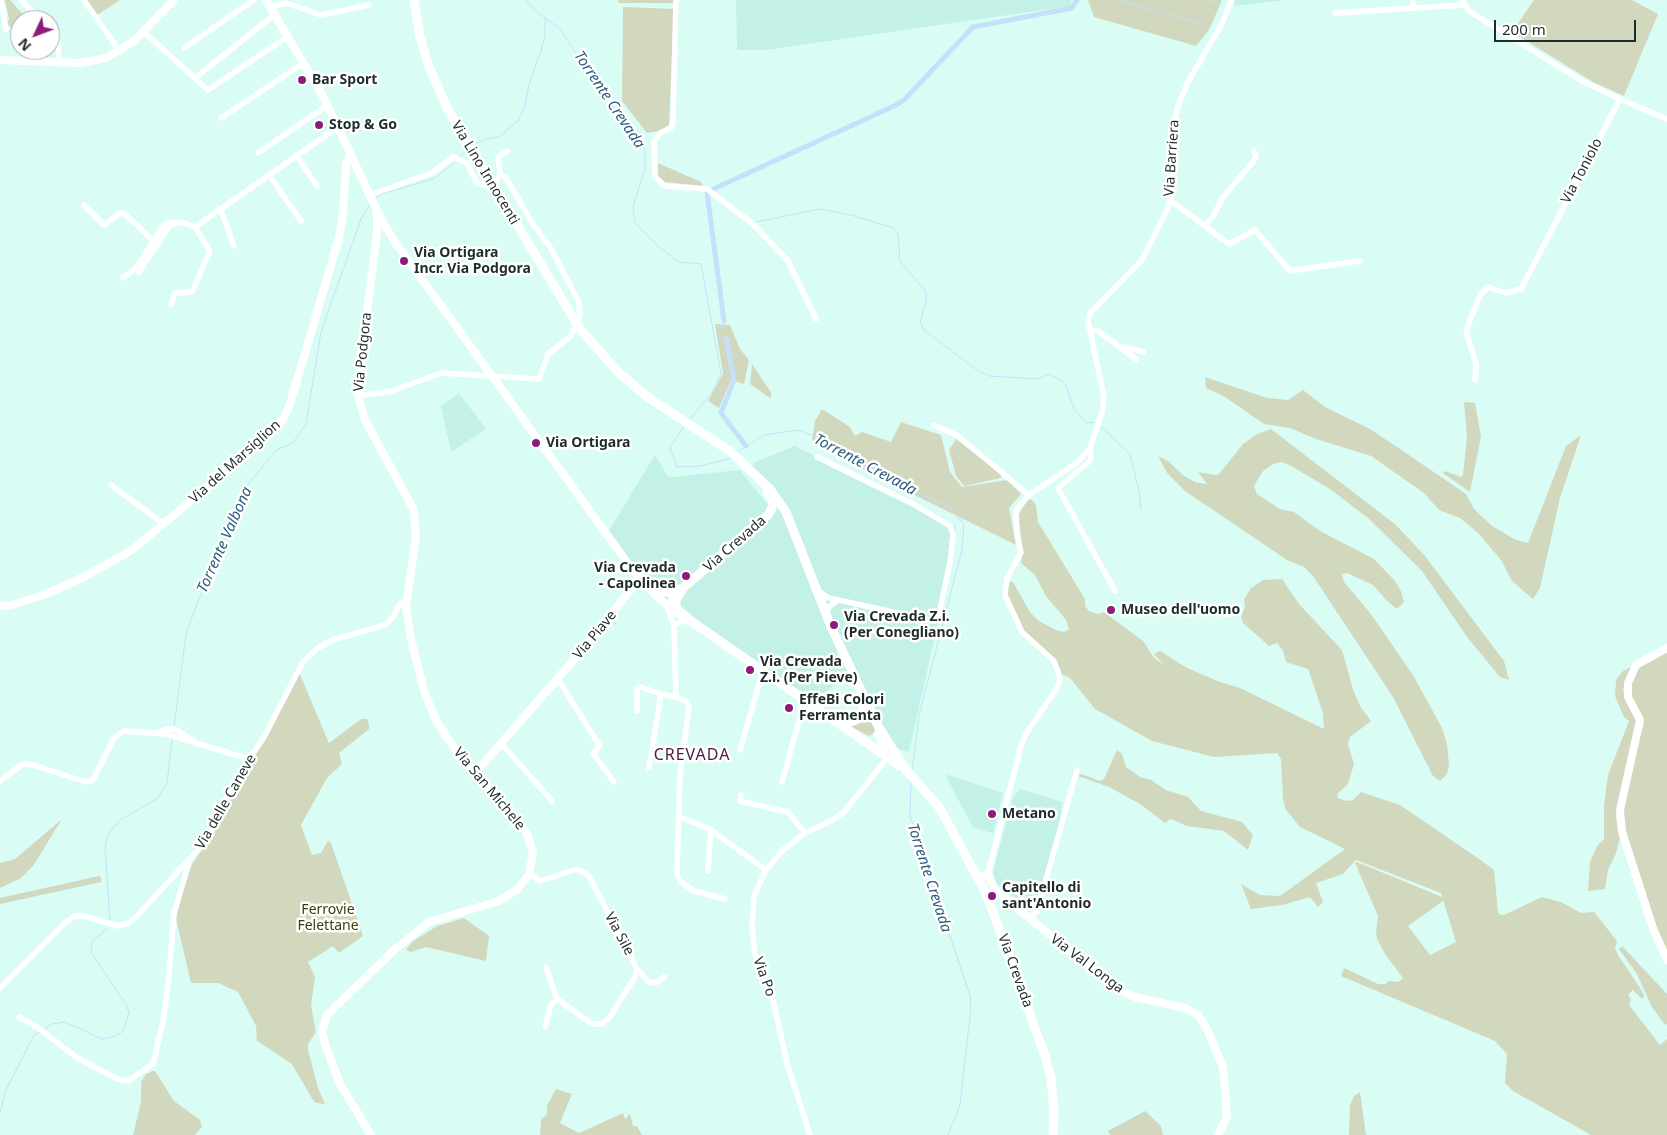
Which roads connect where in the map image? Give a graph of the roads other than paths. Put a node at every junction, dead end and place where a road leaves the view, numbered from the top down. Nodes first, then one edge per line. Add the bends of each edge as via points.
1 (1, 0) edge
2 (21, 0) edge
3 (84, 0) edge
4 (174, 0) edge
5 (254, 0) edge
6 (414, 0) edge
7 (676, 0) edge
8 (1231, 0) edge
9 (1414, 0) edge
10 (268, 3) edge
11 (1463, 3) edge
12 (369, 5) dead end
13 (1413, 8) junction
14 (30, 10) edge
15 (1335, 13) dead end
16 (274, 15) junction
17 (6, 29) dead end
18 (144, 32) junction
19 (288, 37) junction
20 (184, 48) dead end
21 (120, 52) junction
22 (0, 60) edge
23 (59, 60) edge
24 (59, 63) junction
25 (304, 63) junction
26 (196, 78) junction
27 (1620, 99) junction
28 (328, 105) junction
29 (220, 118) dead end
30 (1667, 119) edge
31 (338, 127) junction
32 (507, 151) dead end
33 (1254, 152) dead end
34 (258, 153) dead end
35 (351, 154) junction
36 (296, 155) junction
37 (500, 174) junction
38 (268, 175) junction
39 (496, 183) dead end
40 (317, 186) dead end
41 (489, 187) dead end
42 (370, 196) junction
43 (1170, 200) junction
44 (84, 205) dead end
45 (220, 208) junction
46 (376, 209) junction
47 (301, 221) dead end
48 (1206, 226) junction
49 (195, 227) junction
50 (387, 230) junction
51 (377, 232) junction
52 (156, 243) junction
53 (376, 244) junction
54 (234, 246) dead end
55 (1360, 261) dead end
56 (140, 272) dead end
57 (123, 278) dead end
58 (171, 305) dead end
59 (816, 318) dead end
60 (1090, 330) junction
61 (1122, 347) junction
62 (1144, 352) dead end
63 (1136, 359) dead end
64 (492, 375) junction
65 (1475, 380) dead end
66 (358, 396) junction
67 (934, 425) dead end
68 (698, 429) joint
69 (1090, 448) junction
70 (817, 457) dead end
71 (748, 468) junction
72 (112, 485) dead end
73 (1029, 495) junction
74 (763, 521) junction
75 (164, 524) junction
76 (416, 537) joint
77 (799, 543) junction
78 (645, 583) junction
79 (684, 587) junction
80 (816, 590) junction
81 (1115, 591) dead end
82 (407, 599) junction
83 (838, 600) junction
84 (0, 606) edge
85 (668, 608) junction
86 (825, 614) junction
87 (691, 621) junction
88 (674, 626) junction
89 (1667, 648) edge
90 (763, 670) junction
91 (557, 678) junction
92 (862, 693) junction
93 (661, 694) junction
94 (676, 696) junction
95 (805, 699) junction
96 (637, 711) dead end
97 (835, 719) junction
98 (877, 731) junction
99 (157, 733) junction
100 (865, 740) junction
101 (197, 743) junction
102 (501, 743) junction
103 (740, 750) dead end
104 (888, 757) junction
105 (249, 759) junction
106 (649, 768) dead end
107 (906, 770) junction
108 (1077, 770) dead end
109 (476, 772) junction
110 (0, 781) edge
111 (614, 782) dead end
112 (782, 782) dead end
113 (741, 795) dead end
114 (552, 801) dead end
115 (680, 818) junction
116 (711, 830) junction
117 (805, 833) junction
118 (189, 862) junction
119 (708, 870) dead end
120 (766, 870) junction
121 (529, 874) junction
122 (984, 876) junction
123 (991, 891) junction
124 (725, 899) dead end
125 (1029, 919) junction
126 (1667, 960) edge
127 (546, 966) dead end
128 (636, 969) junction
129 (665, 976) dead end
130 (0, 988) edge
131 (557, 999) junction
132 (19, 1017) dead end
133 (545, 1027) dead end
134 (371, 1135) edge
135 (810, 1135) edge
136 (1053, 1135) edge
137 (1218, 1135) edge

1 - 17 street
2 - 14 street
3 - 21 street
4 - 18 street
5 - 20 street
6 - 68 main road, Via Lino Innocenti via 420,37 439,90 465,140 574,320 619,374 649,398
7 - 59 street via 673,121 671,128 660,133 654,141 654,177 665,186 707,190 754,224 792,266
8 - 43 street, Via Barriera via 1223,22 1184,90 1177,109
9 - 13 street
10 - 12 street via 286,3 321,15
10 - 16 street
11 - 13 street
11 - 27 street via 1582,81
13 - 15 street
16 - 19 street
16 - 26 street
18 - 21 street
18 - 26 street
19 - 25 street
19 - 26 street via 208,90
21 - 24 street via 91,62
22 - 24 street
23 - 24 street
25 - 28 street
25 - 29 street
27 - 30 street
27 - 65 street, Via Toniolo via 1521,289 1506,293 1488,287 1480,295 1466,331 1476,364
28 - 31 street
28 - 34 street
31 - 35 street
31 - 36 street
32 - 37 street via 498,159
33 - 48 street via 1253,162 1223,197
35 - 42 street
35 - 75 street, Via del Marsiglion via 346,164 340,238 287,413 265,439
36 - 38 street
36 - 40 street
37 - 39 street
37 - 64 street via 506,178 550,247 577,297 580,311 571,336 548,354 539,379
38 - 45 street
38 - 47 street
41 - 42 street via 477,183 470,167 459,158 449,158 428,174
42 - 46 street
43 - 48 street
43 - 60 street, Via Barriera via 1142,260 1091,310
44 - 52 street via 104,225 120,213 126,214
45 - 49 street
45 - 54 street
46 - 50 street
46 - 51 street, Via Podgora
48 - 55 street via 1229,244 1255,230 1290,271
49 - 52 street via 174,223
49 - 58 street via 210,251 192,292 175,293
50 - 51 street
50 - 53 street
50 - 64 street
51 - 53 street, Via Podgora
52 - 56 street
52 - 57 street via 136,268
53 - 66 street, Via Podgora
60 - 61 street via 1095,329
60 - 69 street, Via Barriera via 1104,397
61 - 62 street
61 - 63 street
64 - 66 street via 436,373 392,391
64 - 78 street, Via Crevada
66 - 76 street, Via Podgora via 365,420 411,502 416,519
67 - 73 street via 958,436
68 - 71 main road, Via Crevada
69 - 73 street, Via Barriera via 1078,462
69 - 81 street, Via Barriera via 1091,460 1058,488
70 - 83 street via 909,501 953,531 939,614 934,620
71 - 74 main road, Via Crevada via 773,501 771,512
71 - 77 main road, Via Crevada via 779,500
72 - 75 street
73 - 122 street, Via Barriera via 1016,510 1016,535 1021,553 1008,578 1005,595 1022,632 1054,661 1060,679 1021,746
74 - 77 main road via 773,515 781,515
74 - 79 main road, Via Crevada
75 - 84 street, Via del Marsiglion via 132,550 84,577 25,602
76 - 82 street, Via San Michele
77 - 80 main road, Via Crevada
78 - 79 street via 667,593
78 - 85 street, Via Crevada
78 - 91 street, Via Piave via 631,591
79 - 85 street, Via Crevada via 672,597
79 - 87 main road, Via Crevada via 675,604 678,611
80 - 83 street
80 - 86 main road, Via Crevada
82 - 105 street, Via delle Caneve via 390,621 381,627 339,637 309,655
82 - 109 street, Via San Michele via 411,639 430,708 450,742
83 - 86 street
85 - 87 street, Via Crevada
85 - 88 street
86 - 92 main road, Via Crevada
87 - 88 street
87 - 90 main road, Via Crevada
88 - 94 street
89 - 126 street via 1636,665 1628,682 1628,697 1640,720 1620,810 1622,832 1653,928
90 - 95 main road, Via Crevada
90 - 103 street
91 - 102 street, Via Piave
91 - 111 street via 600,746 593,753
92 - 97 main road via 864,708 860,718 848,723
92 - 98 main road, Via Crevada
93 - 94 street
93 - 96 street via 636,688
93 - 106 street
94 - 115 street via 690,707 680,775
95 - 97 main road, Via Crevada
95 - 112 street
97 - 100 main road, Via Crevada
98 - 100 main road via 872,739
98 - 104 street
98 - 107 main road, Via Crevada
99 - 101 street
99 - 101 street via 172,729
99 - 110 street via 124,731 114,738 93,780 86,782 23,764
100 - 104 main road, Via Crevada
101 - 105 street
102 - 109 street, Via Piave
102 - 114 street
104 - 107 main road, Via Crevada
104 - 117 street, Via Po via 844,812
105 - 118 street, Via delle Caneve via 235,780 212,832
107 - 122 main road, Via Crevada via 939,807
108 - 125 street via 1037,911
109 - 121 street, Via San Michele via 527,833 533,853
113 - 117 street via 740,800 788,812
115 - 116 street
115 - 124 street via 677,874 680,881 704,895
116 - 119 street
116 - 120 street
117 - 120 street, Via Po via 788,844
118 - 130 street, Via delle Caneve via 124,926 84,916 71,918
118 - 132 street via 174,914 166,1004 153,1064 128,1081 117,1080 76,1057
120 - 135 street, Via Po via 754,896 752,927 755,954 770,990 787,1063
121 - 128 street, Via Sile via 540,881 574,870 589,876
121 - 134 street via 518,889 499,901 442,916 414,932 327,1015 322,1032 325,1044 340,1084
122 - 123 main road, Via Crevada
123 - 125 street, Via Val Longa
123 - 136 main road, Via Crevada via 1051,1078
125 - 137 street, Via Val Longa via 1123,993 1185,1008 1199,1016 1223,1067 1227,1116
127 - 131 street
128 - 129 street via 650,983
128 - 131 street, Via Sile via 635,977 610,1017 602,1024 592,1024
131 - 133 street via 551,1005

